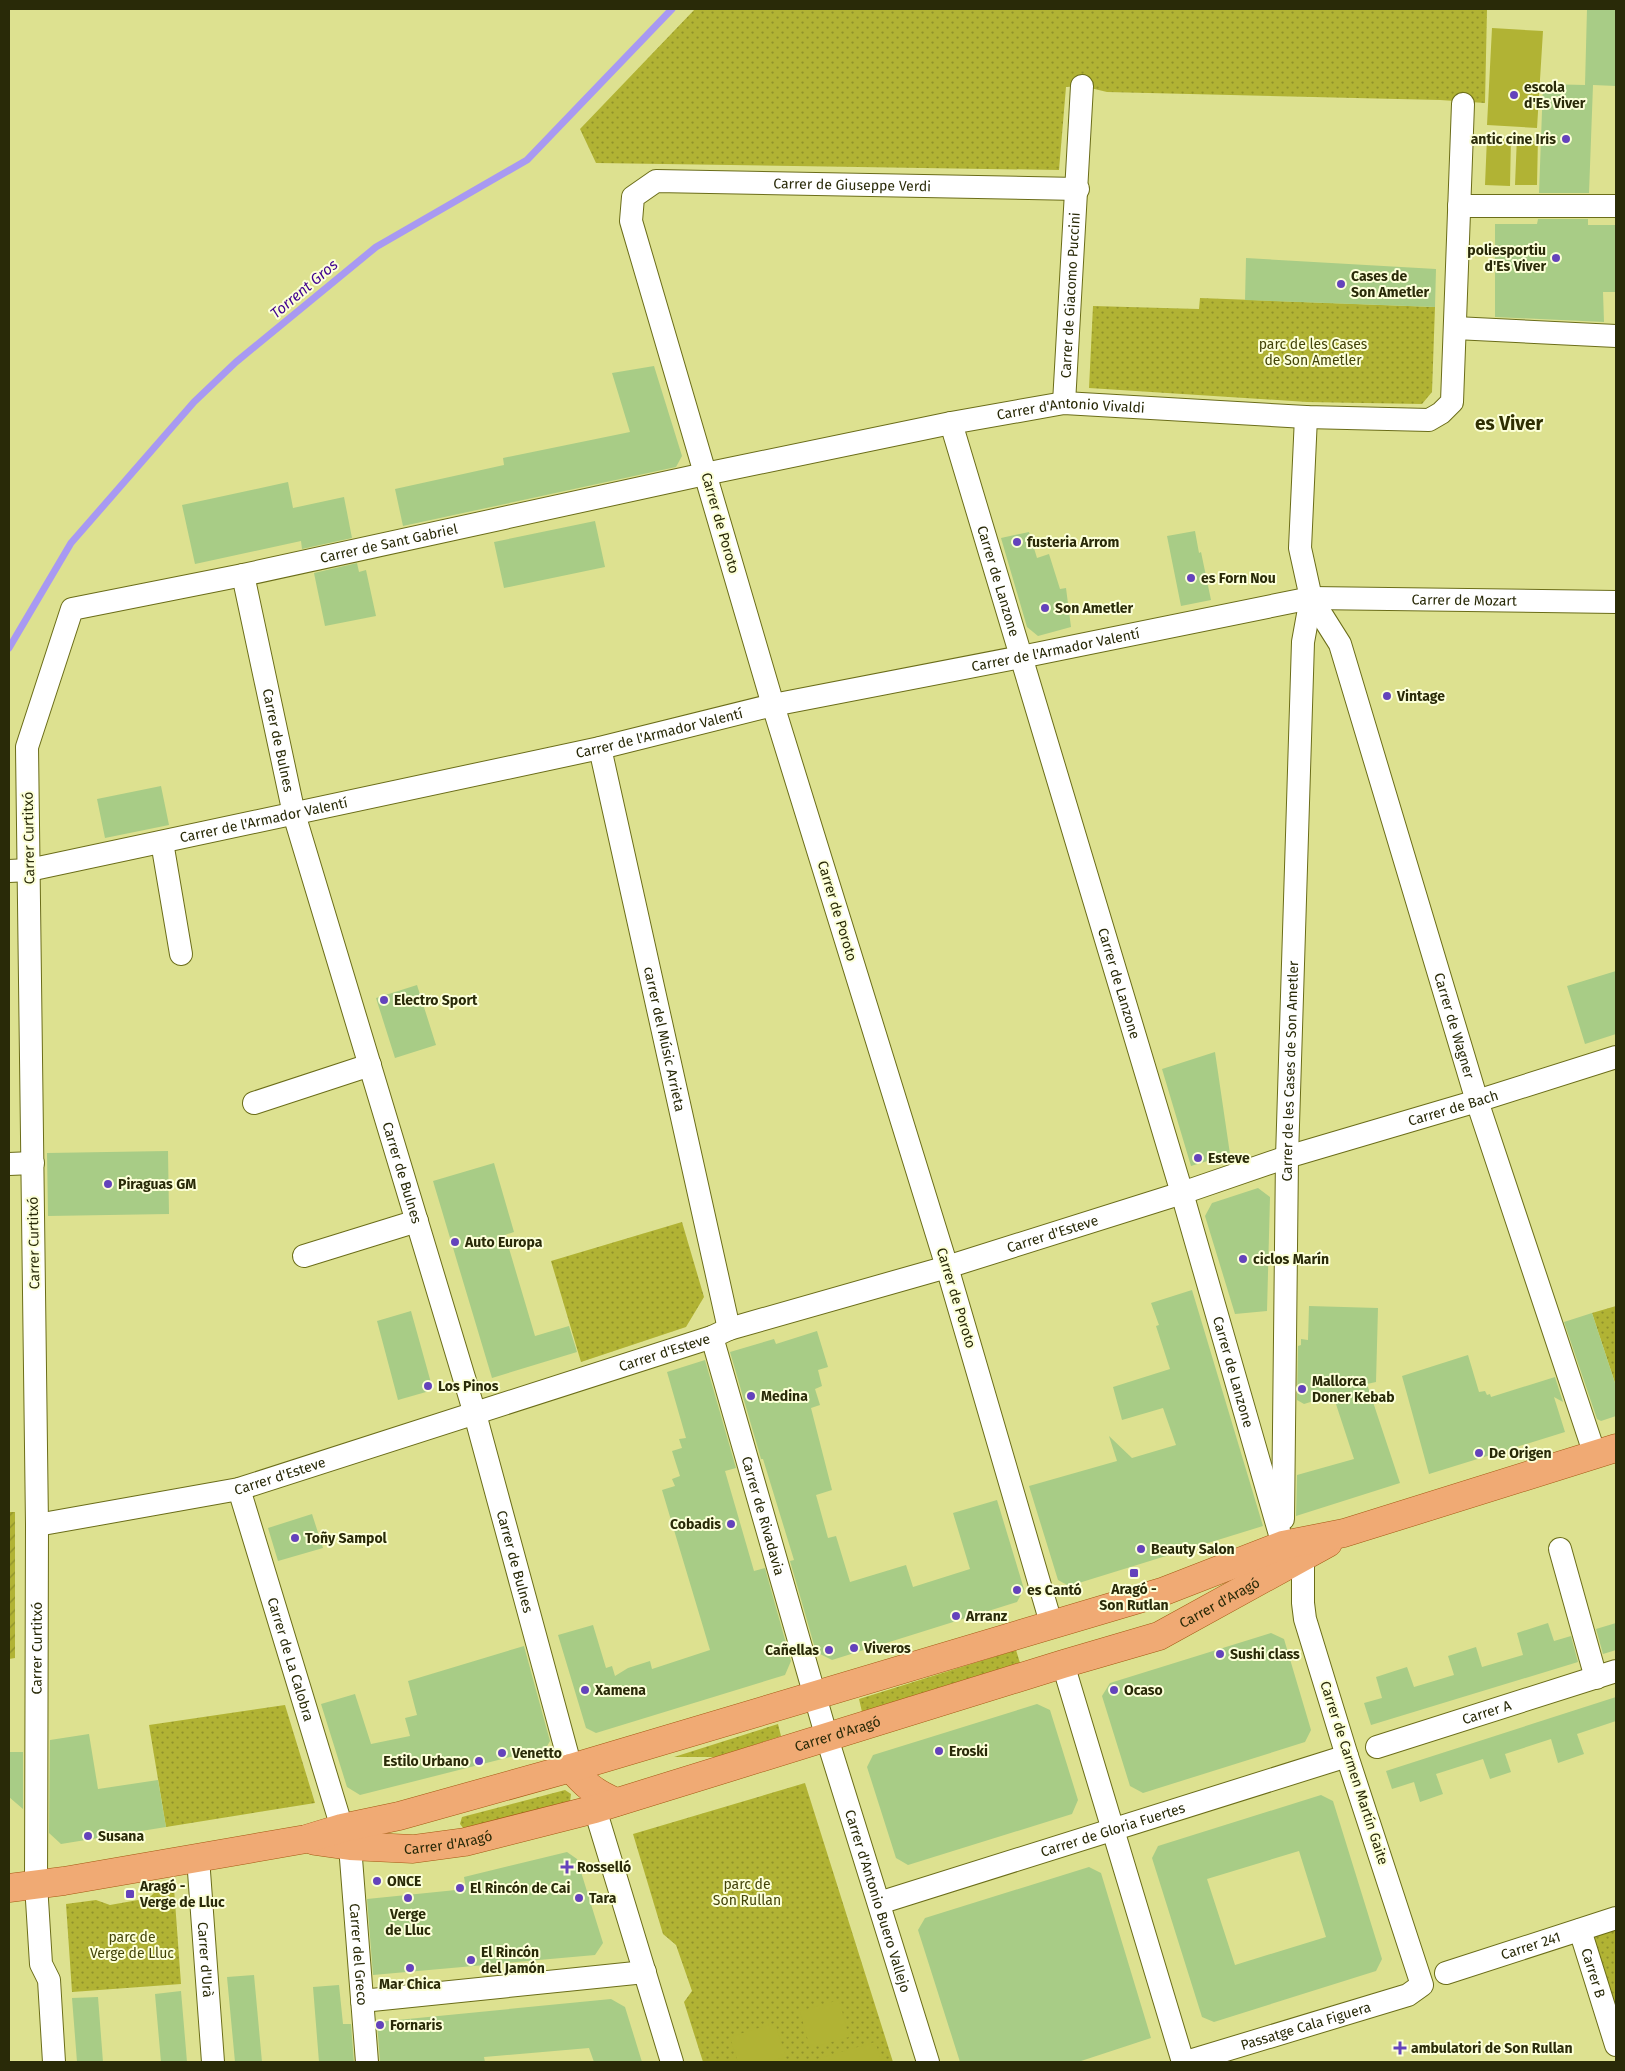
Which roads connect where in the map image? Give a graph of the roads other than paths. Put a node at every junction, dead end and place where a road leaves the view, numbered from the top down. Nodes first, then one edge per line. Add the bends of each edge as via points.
1 (1082, 86) dead end
2 (1464, 104) dead end
3 (1078, 189) junction
4 (633, 197) joint
5 (1459, 206) junction
6 (1616, 206) edge
7 (1455, 328) junction
8 (1616, 336) edge
9 (1064, 403) junction
10 (1306, 417) junction
11 (951, 423) junction
12 (705, 474) junction
13 (244, 575) junction
14 (1311, 598) junction
15 (1616, 602) edge
16 (72, 609) joint
17 (1021, 657) junction
18 (773, 705) junction
19 (600, 748) junction
20 (294, 814) junction
21 (162, 842) junction
22 (19, 871) edge
23 (181, 954) dead end
24 (1616, 1057) edge
25 (370, 1065) junction
26 (1477, 1101) junction
27 (254, 1103) dead end
28 (1287, 1157) junction
29 (33, 1163) junction
30 (9, 1164) edge
31 (1182, 1193) junction
32 (417, 1221) junction
33 (304, 1256) dead end
34 (947, 1267) junction
35 (720, 1333) junction
36 (475, 1414) junction
37 (1606, 1452) edge
38 (239, 1489) junction
39 (37, 1525) junction
40 (1560, 1548) dead end
41 (1293, 1552) junction
42 (1051, 1623) junction
43 (1063, 1664) junction
44 (1606, 1674) edge
45 (815, 1694) junction
46 (828, 1738) junction
47 (1377, 1746) dead end
48 (1347, 1756) junction
49 (571, 1768) junction
50 (605, 1805) junction
51 (1113, 1829) junction
52 (346, 1837) junction
53 (198, 1858) junction
54 (36, 1884) junction
55 (9, 1888) edge
56 (879, 1903) junction
57 (1616, 1918) edge
58 (1580, 1930) junction
59 (646, 1972) junction
60 (1446, 1973) dead end
61 (1422, 1984) joint
62 (362, 2001) junction
63 (1616, 2045) edge
64 (54, 2062) edge
65 (213, 2062) edge
66 (367, 2062) edge
67 (672, 2062) edge
68 (928, 2062) edge
69 (1185, 2062) edge

1 - 3 street, Carrer de Giacomo Puccini
2 - 5 street
3 - 4 street, Carrer de Giuseppe Verdi via 656,181
3 - 9 street, Carrer de Giacomo Puccini
4 - 12 street, Carrer de Poroto via 631,221
5 - 6 street
5 - 7 street
7 - 8 street
7 - 10 street, Carrer d'Antonio Vivaldi via 1452,402 1429,420
9 - 10 street, Carrer d'Antonio Vivaldi
9 - 11 street, Carrer d'Antonio Vivaldi
10 - 14 street via 1300,548
11 - 12 street, Carrer d'Antonio Vivaldi
11 - 17 street, Carrer de Lanzone
12 - 13 street, Carrer de Sant Gabriel
12 - 18 street, Carrer de Poroto
13 - 16 street, Carrer de Sant Gabriel
13 - 20 street, Carrer de Bulnes
14 - 15 street, Carrer de Mozart
14 - 17 street, Carrer de l'Armador Valentí
14 - 26 street, Carrer de Wagner via 1340,644
14 - 28 street, Carrer de les Cases de Son Ametler via 1303,642
16 - 22 street, Carrer Curtitxó via 28,747
17 - 18 street, Carrer de l'Armador Valentí
17 - 31 street, Carrer de Lanzone
18 - 19 street, Carrer de l'Armador Valentí
18 - 34 street, Carrer de Poroto
19 - 20 street, Carrer de l'Armador Valentí
19 - 35 street, carrer del Músic Arrieta
20 - 21 street, Carrer de l'Armador Valentí
20 - 25 street, Carrer de Bulnes
21 - 22 street, Carrer de l'Armador Valentí
21 - 23 street
22 - 29 street, Carrer Curtitxó
24 - 26 street, Carrer de Bach
25 - 27 street
25 - 32 street, Carrer de Bulnes
26 - 28 street, Carrer de Bach
26 - 37 street, Carrer de Wagner
28 - 31 street, Carrer d'Esteve
28 - 41 street, Carrer de les Cases de Son Ametler
29 - 30 street
29 - 39 street, Carrer Curtitxó
31 - 34 street, Carrer d'Esteve
31 - 41 street, Carrer de Lanzone
32 - 33 street
32 - 36 street, Carrer de Bulnes
34 - 35 street, Carrer d'Esteve
34 - 42 street, Carrer de Poroto
35 - 36 street, Carrer d'Esteve
35 - 45 street, Carrer de Rivadavia
36 - 38 street, Carrer d'Esteve
36 - 49 street, Carrer de Bulnes
37 - 41 main road, Carrer d'Aragó via 1344,1533
38 - 39 street, Carrer d'Esteve
38 - 52 street, Carrer de La Calobra
39 - 54 street, Carrer Curtitxó
40 - 44 street, Carrer A
41 - 42 main road, Carrer d'Aragó
41 - 43 main road, Carrer d'Aragó via 1263,1580 1159,1636
41 - 48 street, Carrer de Carmen Martín Gaite via 1305,1619
42 - 43 main road
42 - 45 main road, Carrer d'Aragó
43 - 46 main road, Carrer d'Aragó
43 - 51 street
44 - 47 street, Carrer A
45 - 46 street, Carrer de Rivadavia
45 - 49 main road, Carrer d'Aragó
46 - 50 main road, Carrer d'Aragó
46 - 56 street, Carrer d'Antonio Buero Vallejo
48 - 51 street, Carrer de Gloria Fuertes
48 - 61 street, Carrer de Carmen Martín Gaite
49 - 50 main road
49 - 52 main road, Carrer d'Aragó via 399,1816
50 - 52 main road, Carrer d'Aragó via 465,1842 413,1849
50 - 59 street
51 - 56 street, Carrer de Gloria Fuertes
51 - 69 street
52 - 53 main road, Carrer d'Aragó via 306,1839
52 - 62 street, Carrer del Greco
53 - 54 main road, Carrer d'Aragó
53 - 65 street, Carrer d'Urà
54 - 55 main road, Carrer d'Aragó
54 - 64 street, Carrer Curtitxó via 41,1964 49,1980
56 - 68 street, Carrer d'Antonio Buero Vallejo
57 - 58 street, Carrer 241
58 - 60 street, Carrer 241
58 - 63 street, Carrer B
59 - 62 street
59 - 67 street
61 - 69 street, Passatge Cala Figuera via 1408,1995
62 - 66 street, Carrer del Greco

